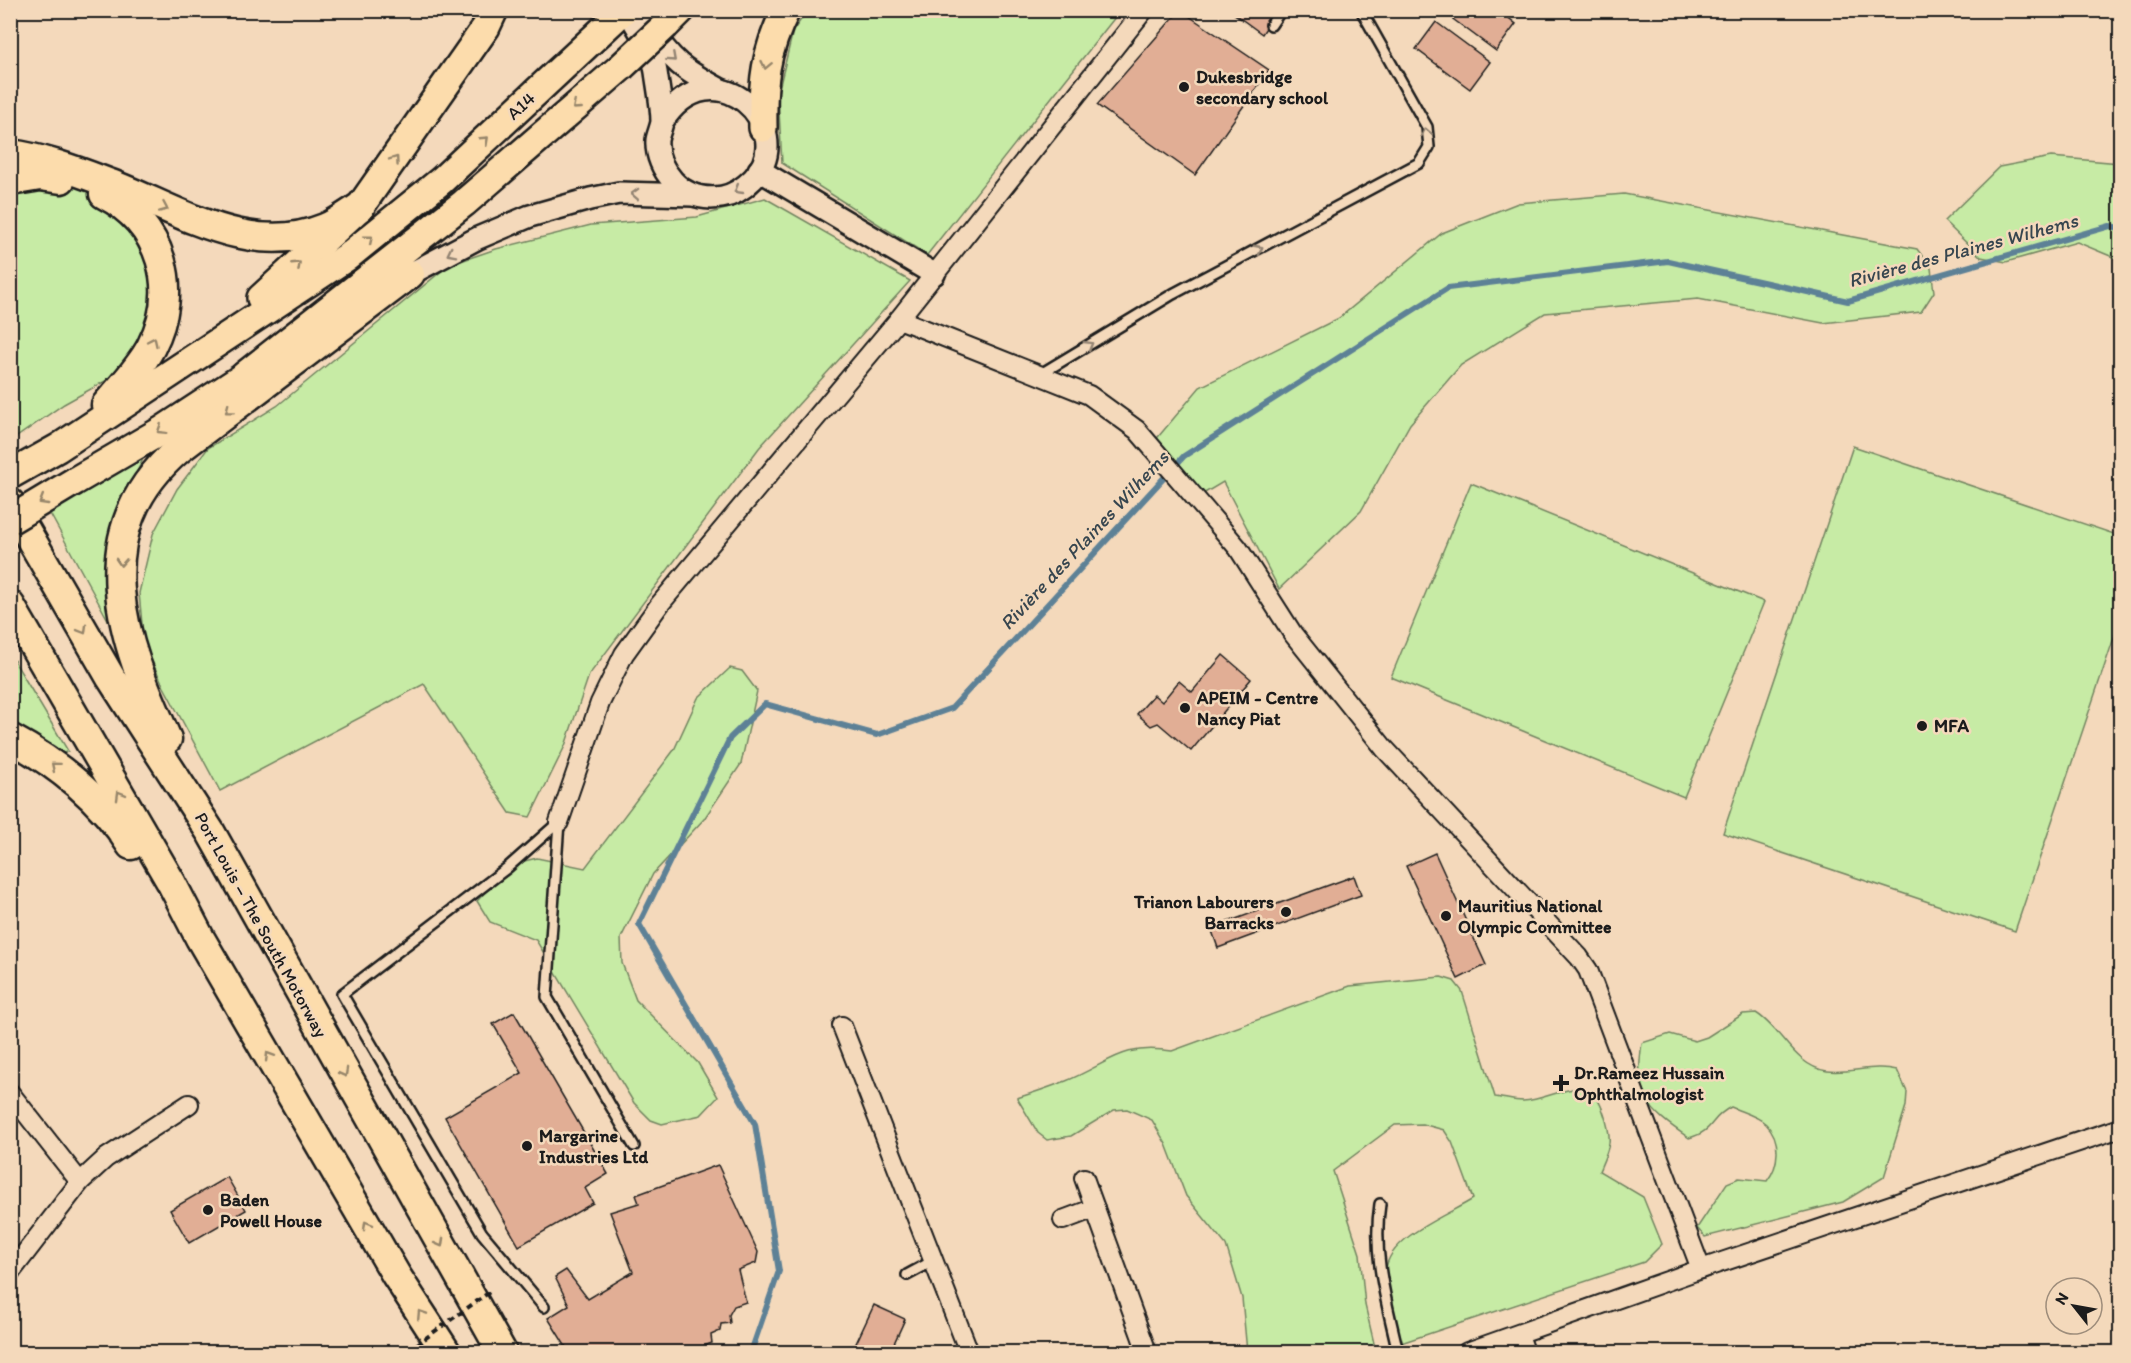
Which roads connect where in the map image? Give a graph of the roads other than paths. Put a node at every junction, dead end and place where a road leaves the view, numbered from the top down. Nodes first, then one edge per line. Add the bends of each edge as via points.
1 (494, 10) edge
2 (625, 10) edge
3 (640, 10) edge
4 (786, 10) edge
5 (1144, 10) edge
6 (1281, 10) edge
7 (1362, 10) edge
8 (673, 18) edge
9 (1270, 25) dead end
10 (722, 90) junction
11 (662, 122) junction
12 (763, 128) junction
13 (10, 154) edge
14 (759, 170) junction
15 (10, 181) edge
16 (693, 195) junction
17 (360, 207) junction
18 (410, 274) junction
19 (934, 274) junction
20 (899, 319) junction
21 (252, 320) junction
22 (245, 375) junction
23 (1039, 375) junction
24 (150, 376) junction
25 (106, 405) junction
26 (56, 442) junction
27 (10, 459) edge
28 (10, 475) edge
29 (10, 503) edge
30 (10, 520) edge
31 (10, 605) edge
32 (10, 618) edge
33 (84, 732) junction
34 (10, 738) edge
35 (559, 822) junction
36 (212, 833) junction
37 (200, 938) junction
38 (842, 1026) dead end
39 (10, 1093) edge
40 (189, 1104) dead end
41 (2121, 1128) edge
42 (634, 1146) dead end
43 (1084, 1178) dead end
44 (80, 1182) junction
45 (1380, 1204) dead end
46 (1095, 1208) junction
47 (1063, 1220) dead end
48 (933, 1261) junction
49 (1701, 1269) junction
50 (10, 1273) edge
51 (907, 1275) dead end
52 (544, 1306) dead end
53 (1519, 1335) junction
54 (446, 1353) edge
55 (502, 1353) edge
56 (969, 1353) edge
57 (1148, 1353) edge
58 (1398, 1353) edge
59 (1467, 1353) edge
60 (1525, 1353) edge

17 -> 1 main road via 413,135
2 - 11 street via 638,27 656,69
21 -> 2 main road, A14 via 347,257 442,180
3 -> 10 street via 666,54 690,73
4 -> 12 main road via 766,63
5 - 19 street
6 - 9 lane
23 -> 7 lane via 1173,294 1419,163 1429,147 1427,127
8 -> 22 main road, A14, bridge via 464,203
10 - 11 street via 703,90 686,96
10 - 12 street via 739,96 753,108
11 - 16 street via 657,140 659,158 666,174
12 - 14 street via 766,141
13 -> 17 highway via 103,181 225,231 266,238 325,228
14 -> 16 street via 744,188 728,196
14 - 19 street
25 -> 15 highway via 151,348 160,326 165,286 158,249 147,229 107,195 60,179 39,176
16 -> 18 street via 619,193 590,199 530,216
24 -> 17 main road via 260,300
18 - 22 main road
18 -> 36 highway via 162,463 136,498 123,533 119,589 128,643 148,697
19 - 20 street
20 - 23 street
20 - 35 street via 660,604 624,654 600,704
21 - 24 main road
21 - 26 main road
22 -> 30 main road, bridge via 161,431
23 - 49 street via 1089,395 1137,430 1238,548 1293,634 1384,748 1583,963 1594,982
24 - 25 main road
25 - 26 main road
26 - 27 main road
26 - 28 main road
29 -> 36 highway, Port Louis – The South Motorway via 111,678
31 - 33 highway
32 - 33 highway via 52,694
37 -> 33 highway
37 -> 34 highway via 168,903 118,825 41,754
35 - 42 lane via 547,997
35 - 52 lane via 507,868 342,994 482,1233
36 -> 55 highway, Port Louis – The South Motorway
54 -> 37 highway via 396,1275
38 - 48 street
39 - 44 street
40 - 44 street via 106,1158
41 - 49 street
43 - 46 street
44 - 50 street
45 - 58 lane via 1378,1262
46 - 47 street
46 - 57 street
48 - 51 lane
48 - 56 street
49 - 53 street
53 - 59 street
53 - 60 street

